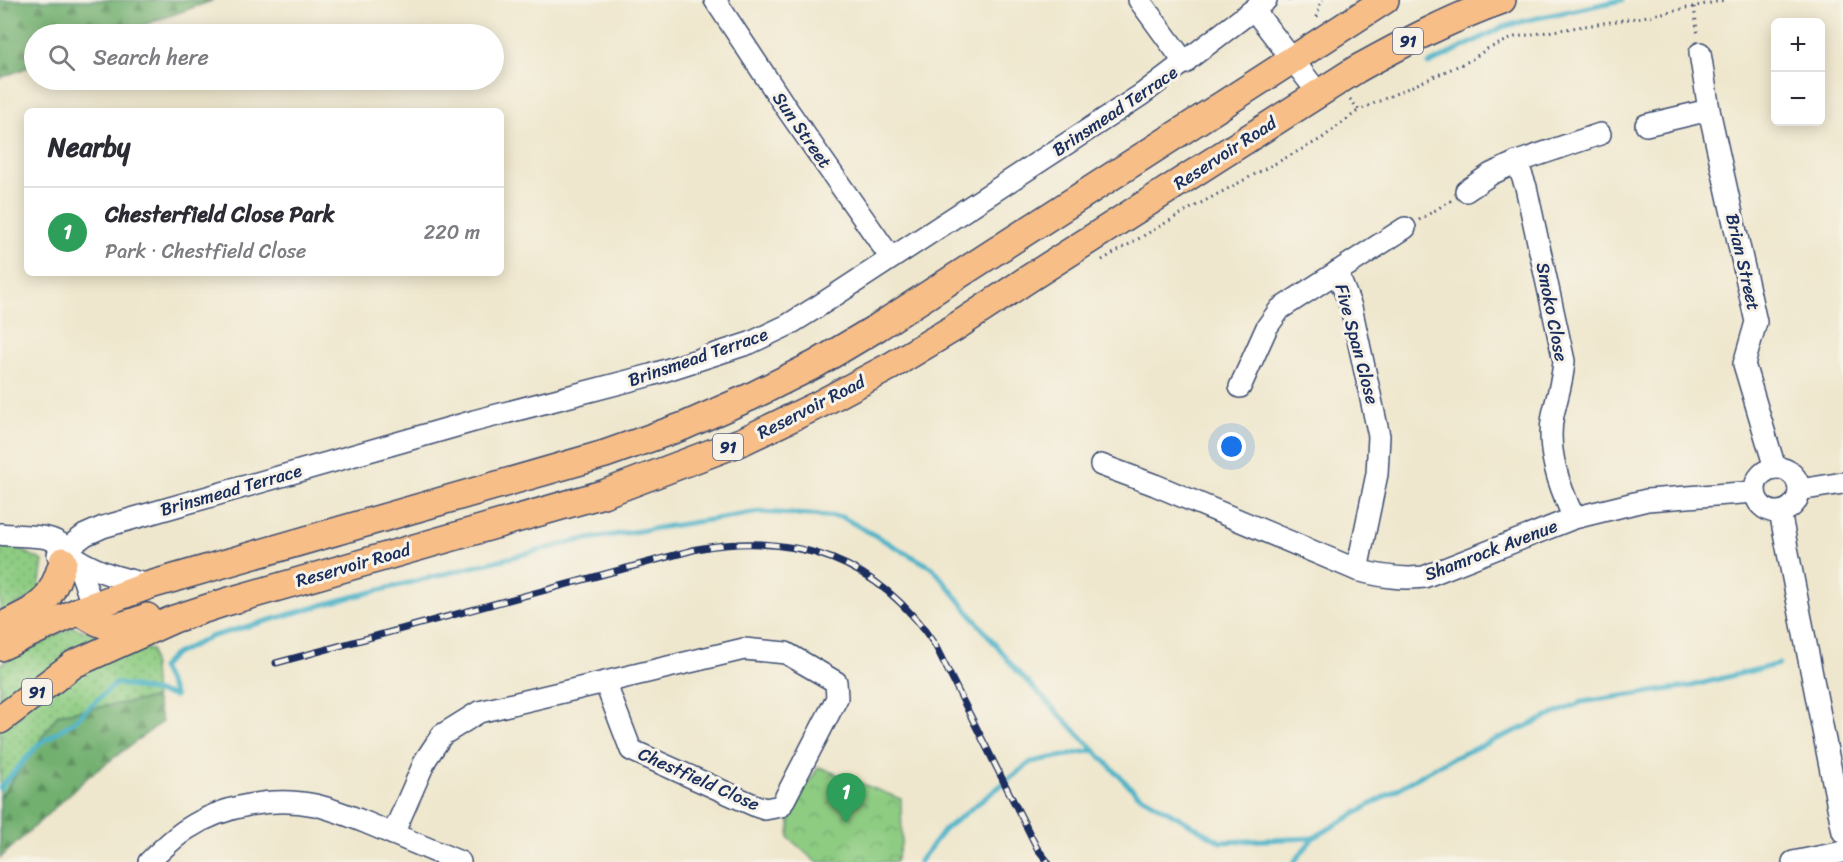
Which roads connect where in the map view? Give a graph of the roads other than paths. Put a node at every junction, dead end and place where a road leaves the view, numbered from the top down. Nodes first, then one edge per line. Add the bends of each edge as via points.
1 (715, 0) edge
2 (1139, 0) edge
3 (1385, 0) edge
4 (1502, 0) edge
5 (1260, 5) edge
6 (1700, 53) road end
7 (1292, 59) junction
8 (1185, 63) junction
9 (1319, 94) junction
10 (1709, 110) junction
11 (1646, 125) dead end
12 (1600, 134) dead end
13 (1517, 162) junction
14 (1466, 191) road end
15 (1405, 228) road end
16 (891, 258) junction
17 (1337, 272) junction
18 (1240, 387) dead end
19 (1101, 465) dead end
20 (1775, 468) junction
21 (1843, 483) edge
22 (1799, 490) junction
23 (1755, 492) junction
24 (1780, 512) junction
25 (1574, 518) junction
26 (4, 535) edge
27 (425, 545) junction
28 (66, 555) junction
29 (1357, 570) junction
30 (150, 585) junction
31 (89, 612) junction
32 (0, 627) edge
33 (0, 647) edge
34 (74, 664) junction
35 (605, 682) junction
36 (0, 720) edge
37 (1843, 832) edge
38 (393, 834) junction
39 (1843, 852) edge
40 (149, 862) edge
41 (460, 862) edge
42 (1793, 862) edge

1 - 16 street, Sun Street
2 - 8 street
3 - 7 main road, Reservoir Road / 91
4 - 9 main road, Reservoir Road / 91 via 1412,39
5 - 7 street
5 - 8 street, Brinsmead Terrace
6 - 10 street, Brian Street
7 - 9 street
7 - 30 main road, Reservoir Road / 91 via 878,327 750,397 605,454
8 - 16 street, Brinsmead Terrace
9 - 27 main road, Reservoir Road / 91 via 954,328 820,404 743,441 603,494
10 - 11 street
10 - 20 street, Brian Street via 1756,322 1744,364
12 - 13 street
13 - 14 street
13 - 25 street, Smoko Close via 1526,187 1564,361 1552,417 1552,438 1557,477
15 - 17 street
16 - 28 street, Brinsmead Terrace via 788,325 750,343 651,375 114,523 86,535
17 - 18 street, Five Span Close via 1280,309 1267,327
17 - 29 street, Five Span Close via 1351,307 1379,436 1377,474
19 - 29 street, Shamrock Avenue
20 - 22 street via 1790,472
20 - 23 street via 1761,475
21 - 22 street
22 - 24 street via 1795,503
23 - 24 street via 1764,508
23 - 25 street, Shamrock Avenue via 1647,500
24 - 37 street
25 - 29 street, Shamrock Avenue via 1424,577 1393,578
26 - 28 street via 47,538
27 - 31 main road via 350,556 285,572 180,604 123,627 103,625
27 - 34 main road, Reservoir Road / 91 via 174,619
28 - 30 street via 110,576
28 - 31 street
28 - 32 main road via 48,598
30 - 31 main road, Reservoir Road / 91
31 - 33 main road, Reservoir Road / 91
31 - 34 main road via 89,644
34 - 36 main road, Reservoir Road / 91
35 - 35 street, Chestfield Close via 744,649 786,653 836,682 837,698 781,806 765,809 631,750
35 - 38 street, Chestfield Close via 479,712 442,735 426,759
38 - 40 street via 314,805 263,803 215,814 188,828
38 - 41 street
39 - 42 street

